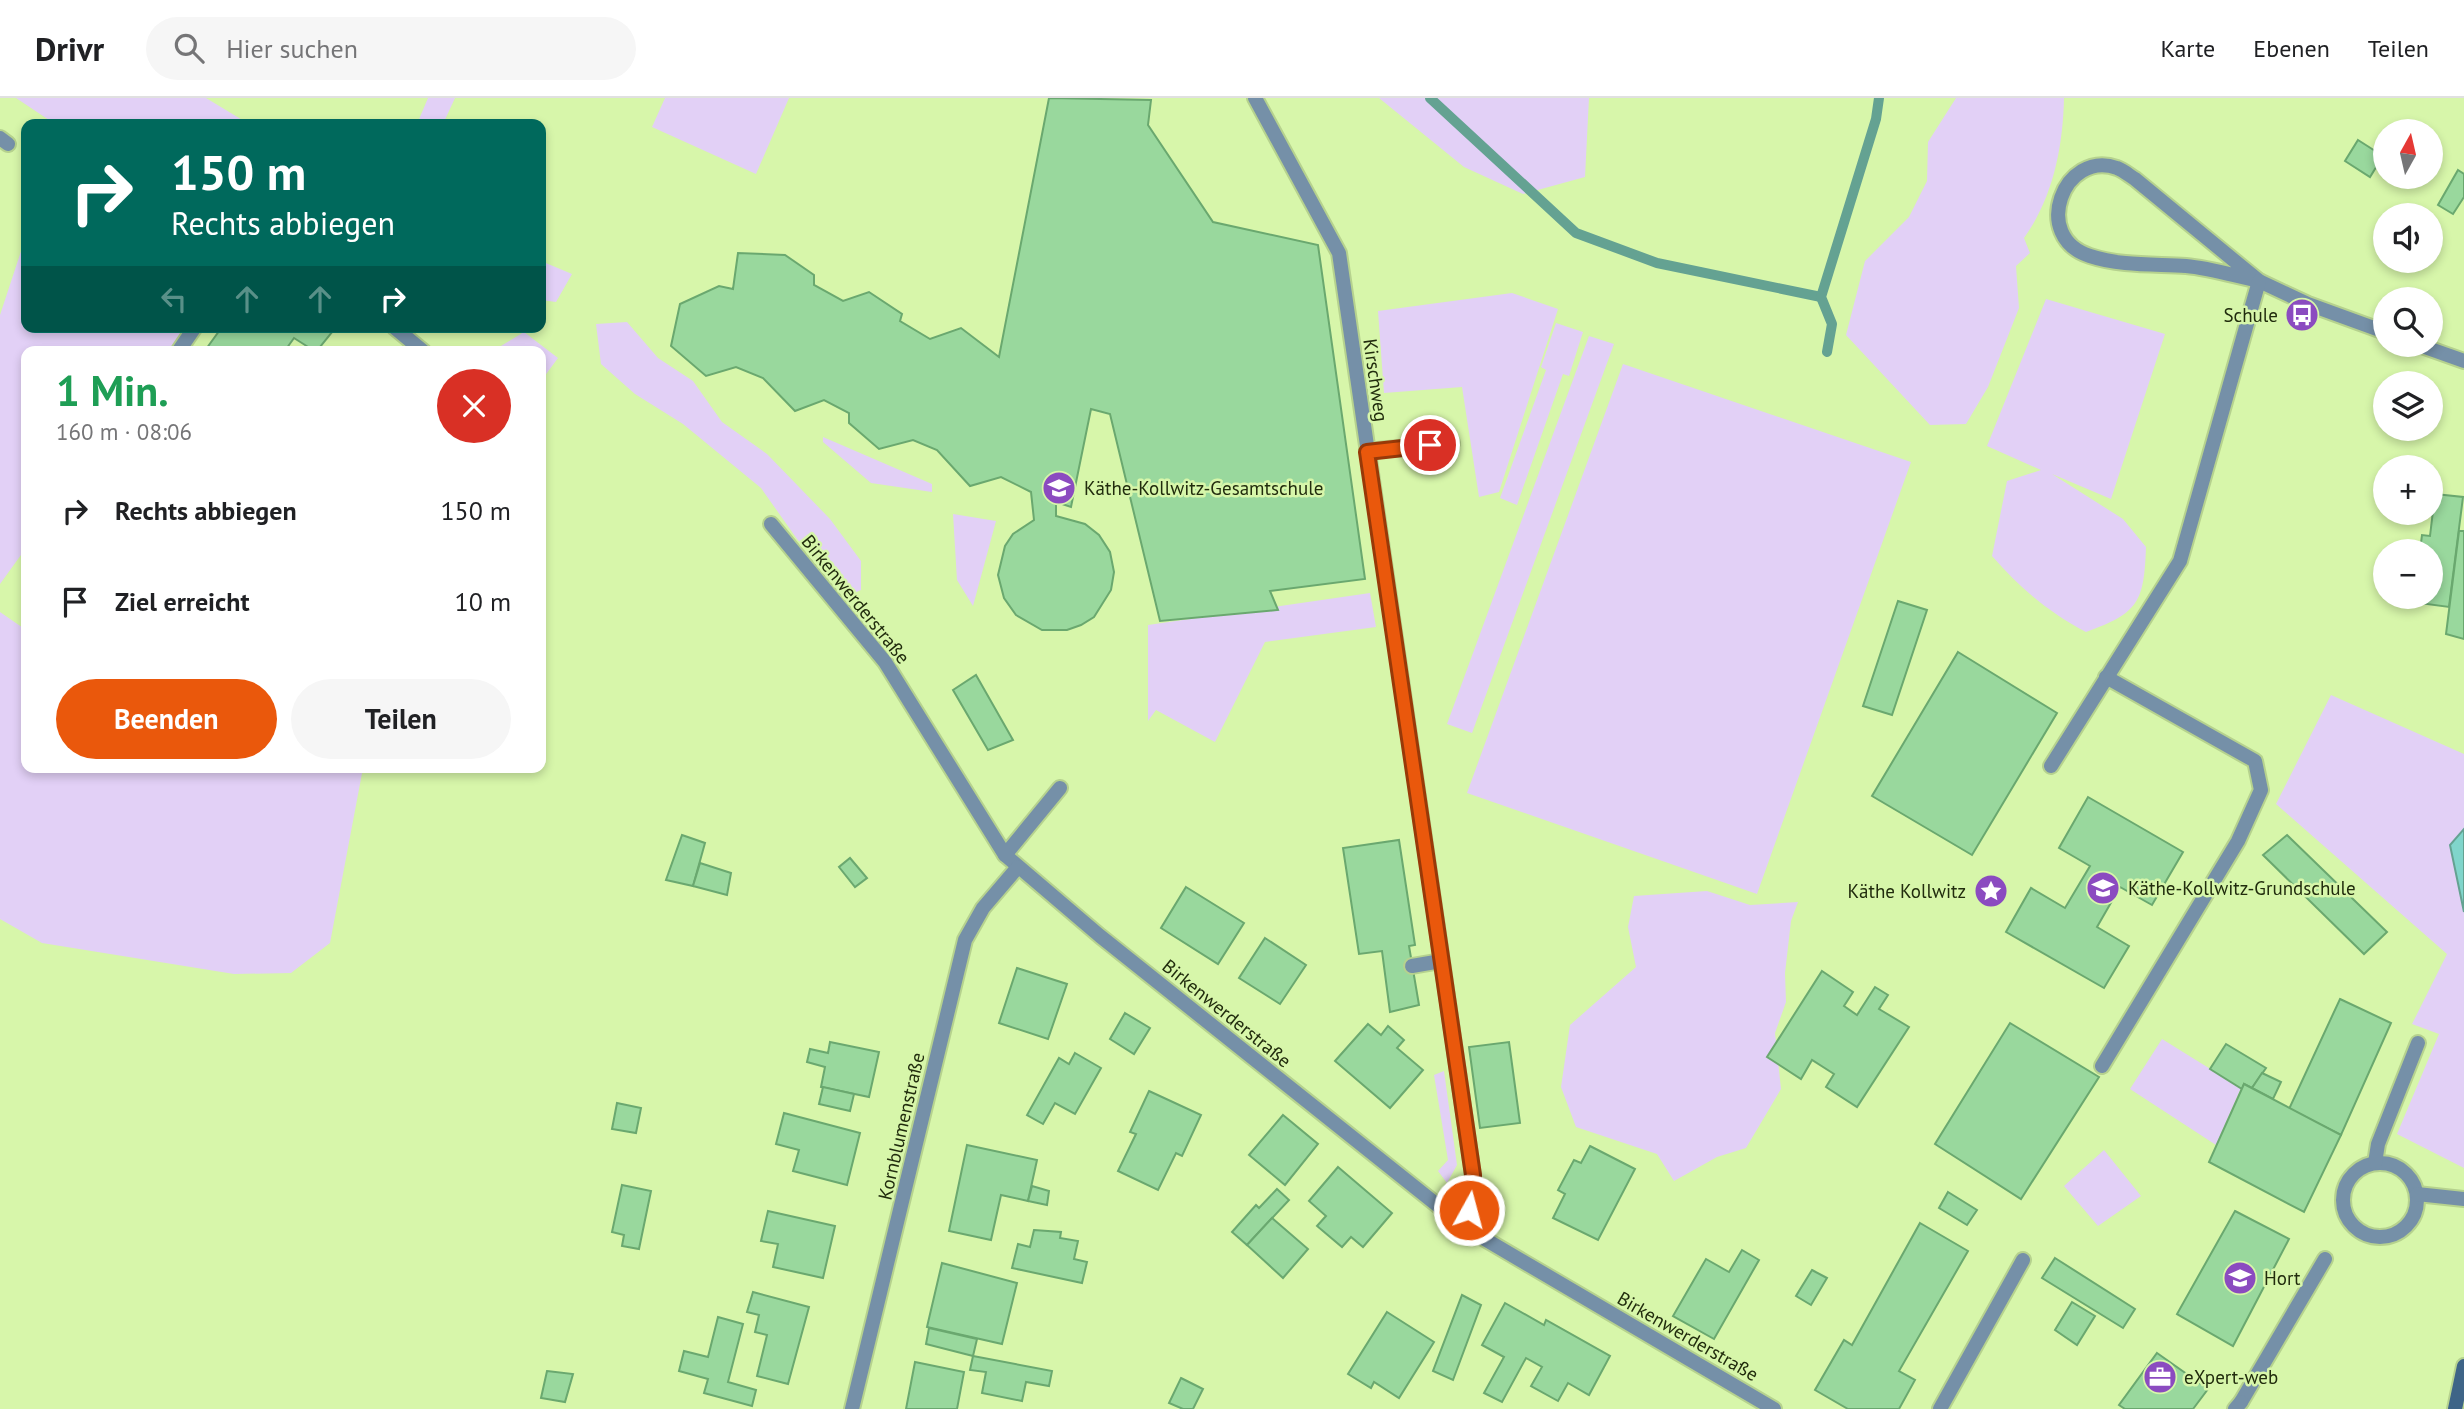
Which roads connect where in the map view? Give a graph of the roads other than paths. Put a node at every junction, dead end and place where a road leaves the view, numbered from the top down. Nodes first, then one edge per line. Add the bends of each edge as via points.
1 (1255, 98) edge
2 (2259, 281) junction
3 (2373, 328) edge
4 (401, 333) edge
5 (417, 346) edge
6 (2443, 354) edge
7 (2464, 361) edge
8 (1452, 443) dead end
9 (1367, 452) junction
10 (771, 524) dead end
11 (2106, 677) junction
12 (2051, 766) dead end
13 (1060, 789) dead end
14 (1005, 855) junction
15 (1018, 867) junction
16 (1441, 961) junction
17 (1412, 967) dead end
18 (2418, 1043) dead end
19 (2102, 1066) dead end
20 (2375, 1163) junction
21 (2417, 1194) junction
22 (2464, 1199) edge
23 (1466, 1228) junction
24 (2023, 1259) dead end
25 (2325, 1259) dead end
26 (2464, 1366) edge
27 (2238, 1406) edge
28 (852, 1409) edge
29 (1774, 1409) edge
30 (1940, 1409) edge
31 (2455, 1409) edge

1 - 9 street, Kirschweg via 1339,253
2 - 2 street via 2116,167 2096,166 2074,177 2062,192 2057,207 2060,229 2073,247 2090,256 2188,266
2 - 3 street
2 - 11 street via 2180,561
4 - 5 street
6 - 7 street
8 - 9 street
9 - 16 street, Kirschweg
10 - 14 street, Birkenwerderstraße via 886,662
11 - 12 street
11 - 19 street via 2255,761 2261,789 2238,841
13 - 14 street
14 - 15 street, Birkenwerderstraße
15 - 23 street, Birkenwerderstraße
15 - 28 street, Kornblumenstraße via 983,908 965,940
16 - 17 street
16 - 23 street, Kirschweg via 1473,1175
18 - 20 street via 2378,1144
20 - 21 street via 2397,1167
20 - 21 street via 2363,1166 2346,1183 2343,1206 2353,1227 2374,1238 2397,1233 2413,1217
21 - 22 street
23 - 29 street, Birkenwerderstraße
24 - 30 street
25 - 27 street
26 - 31 main road

